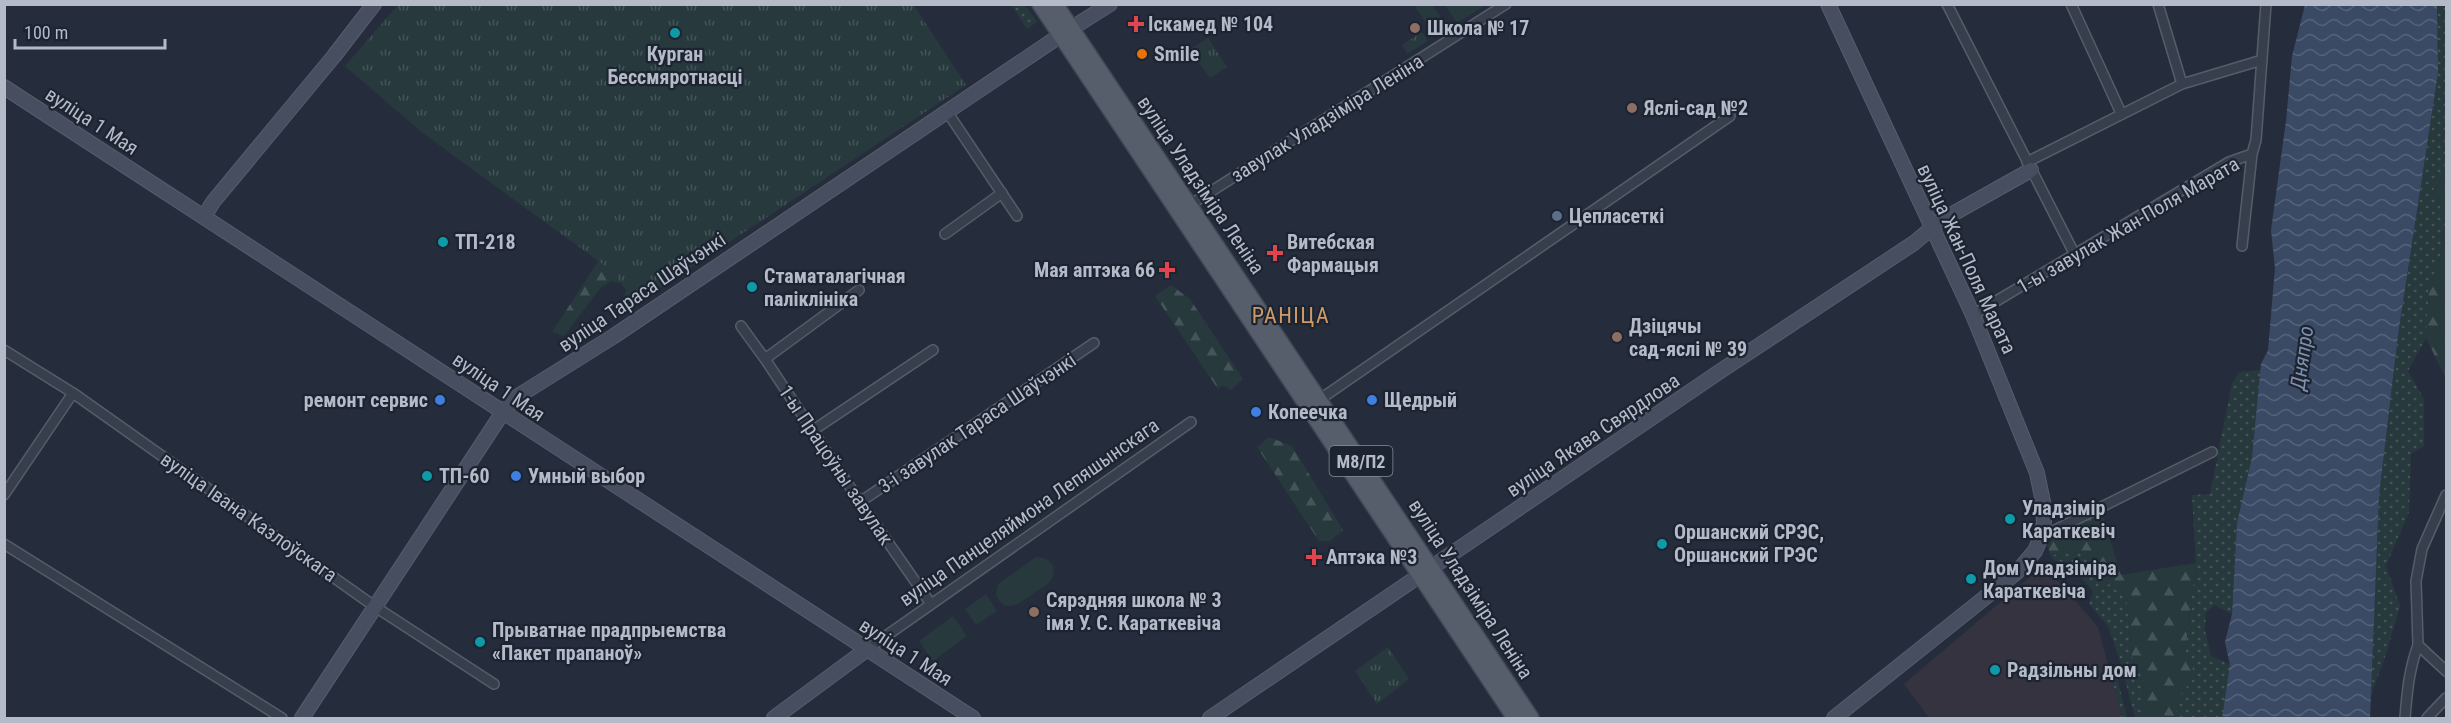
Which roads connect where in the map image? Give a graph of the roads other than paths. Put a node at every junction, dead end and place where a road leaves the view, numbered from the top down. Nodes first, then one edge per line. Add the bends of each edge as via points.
1 (374, 4) edge
2 (1040, 4) edge
3 (1055, 4) edge
4 (1110, 4) edge
5 (1506, 4) edge
6 (1828, 4) edge
7 (1947, 4) edge
8 (2071, 4) edge
9 (2158, 4) edge
10 (2266, 4) edge
11 (1066, 32) junction
12 (2262, 60) junction
13 (2182, 84) junction
14 (4, 87) edge
15 (948, 113) junction
16 (2121, 113) junction
17 (1730, 116) dead end
18 (2252, 154) junction
19 (2029, 166) junction
20 (1002, 193) junction
21 (1184, 209) junction
22 (1017, 216) dead end
23 (204, 217) junction
24 (1932, 229) junction
25 (945, 234) dead end
26 (2242, 246) dead end
27 (2075, 255) junction
28 (859, 290) dead end
29 (1973, 315) junction
30 (741, 326) dead end
31 (1094, 343) dead end
32 (4, 350) edge
33 (933, 350) dead end
34 (765, 358) junction
35 (73, 393) junction
36 (1319, 400) junction
37 (503, 412) junction
38 (1191, 422) dead end
39 (812, 431) junction
40 (2212, 452) dead end
41 (4, 495) edge
42 (2446, 495) edge
43 (860, 502) junction
44 (2042, 537) junction
45 (4, 544) edge
46 (1427, 573) junction
47 (931, 604) junction
48 (374, 606) junction
49 (2418, 645) junction
50 (866, 650) junction
51 (2446, 671) edge
52 (494, 684) dead end
53 (2446, 698) edge
54 (282, 718) edge
55 (302, 718) edge
56 (774, 718) edge
57 (973, 718) edge
58 (1210, 718) edge
59 (1515, 718) edge
60 (1531, 718) edge
61 (1834, 718) edge
62 (2405, 718) edge
63 (2427, 718) edge

1 - 23 street
2 - 11 main road, вуліца Уладзіміра Леніна / М8/П2
3 - 11 main road, вуліца Уладзіміра Леніна / М8/П2
4 - 11 street, вуліца Тараса Шаўчэнкі
5 - 21 street, завулак Уладзіміра Леніна
6 - 24 street, вуліца Жан-Поля Марата
7 - 19 street
8 - 16 street
9 - 13 street
10 - 12 street, 1-ы завулак Жан-Поля Марата
11 - 15 street, вуліца Тараса Шаўчэнкі
11 - 21 main road, вуліца Уладзіміра Леніна / М8/П2
12 - 13 street, вуліца Якава Свярдлова
12 - 18 street, 1-ы завулак Жан-Поля Марата
13 - 16 street, вуліца Якава Свярдлова
14 - 23 street, вуліца 1 Мая
15 - 20 street
15 - 37 street, вуліца Тараса Шаўчэнкі via 515,398
16 - 19 street, вуліца Якава Свярдлова
17 - 36 street
18 - 26 street, 1-ы завулак Жан-Поля Марата
18 - 27 street, 1-ы завулак Жан-Поля Марата via 2229,162
19 - 24 street, вуліца Якава Свярдлова
19 - 27 street
20 - 22 street
20 - 25 street
21 - 36 main road, вуліца Уладзіміра Леніна / М8/П2
21 - 46 main road, вуліца Уладзіміра Леніна / М8/П2
23 - 37 street, вуліца 1 Мая
24 - 29 street, вуліца Жан-Поля Марата
24 - 46 street, вуліца Якава Свярдлова
27 - 29 street, 1-ы завулак Жан-Поля Марата
28 - 34 street
29 - 44 street, вуліца Жан-Поля Марата via 2037,473 2043,502
30 - 34 street, 1-ы Працоўны завулак
31 - 43 street, 3-і завулак Тараса Шаўчэнкі
32 - 35 street, вуліца Івана Казлоўскага
33 - 39 street
34 - 39 street, 1-ы Працоўны завулак
35 - 41 street
35 - 48 street, вуліца Івана Казлоўскага
36 - 46 main road, вуліца Уладзіміра Леніна / М8/П2
37 - 48 street, вуліца Тараса Шаўчэнкі
37 - 50 street, вуліца 1 Мая
38 - 47 street, вуліца Панцеляймона Лепяшынскага
39 - 43 street, 1-ы Працоўны завулак
40 - 44 street
42 - 49 street via 2422,549 2415,581
43 - 47 street, 1-ы Працоўны завулак
44 - 61 street via 2017,572
45 - 54 street
46 - 58 street, вуліца Якава Свярдлова
46 - 59 main road, вуліца Уладзіміра Леніна / М8/П2
46 - 60 main road, вуліца Уладзіміра Леніна / М8/П2
47 - 50 street, вуліца Панцеляймона Лепяшынскага
48 - 52 street, вуліца Івана Казлоўскага
48 - 55 street, вуліца Тараса Шаўчэнкі
49 - 51 street
49 - 62 street via 2408,683
50 - 56 street, вуліца Панцеляймона Лепяшынскага
50 - 57 street, вуліца 1 Мая
53 - 63 street

